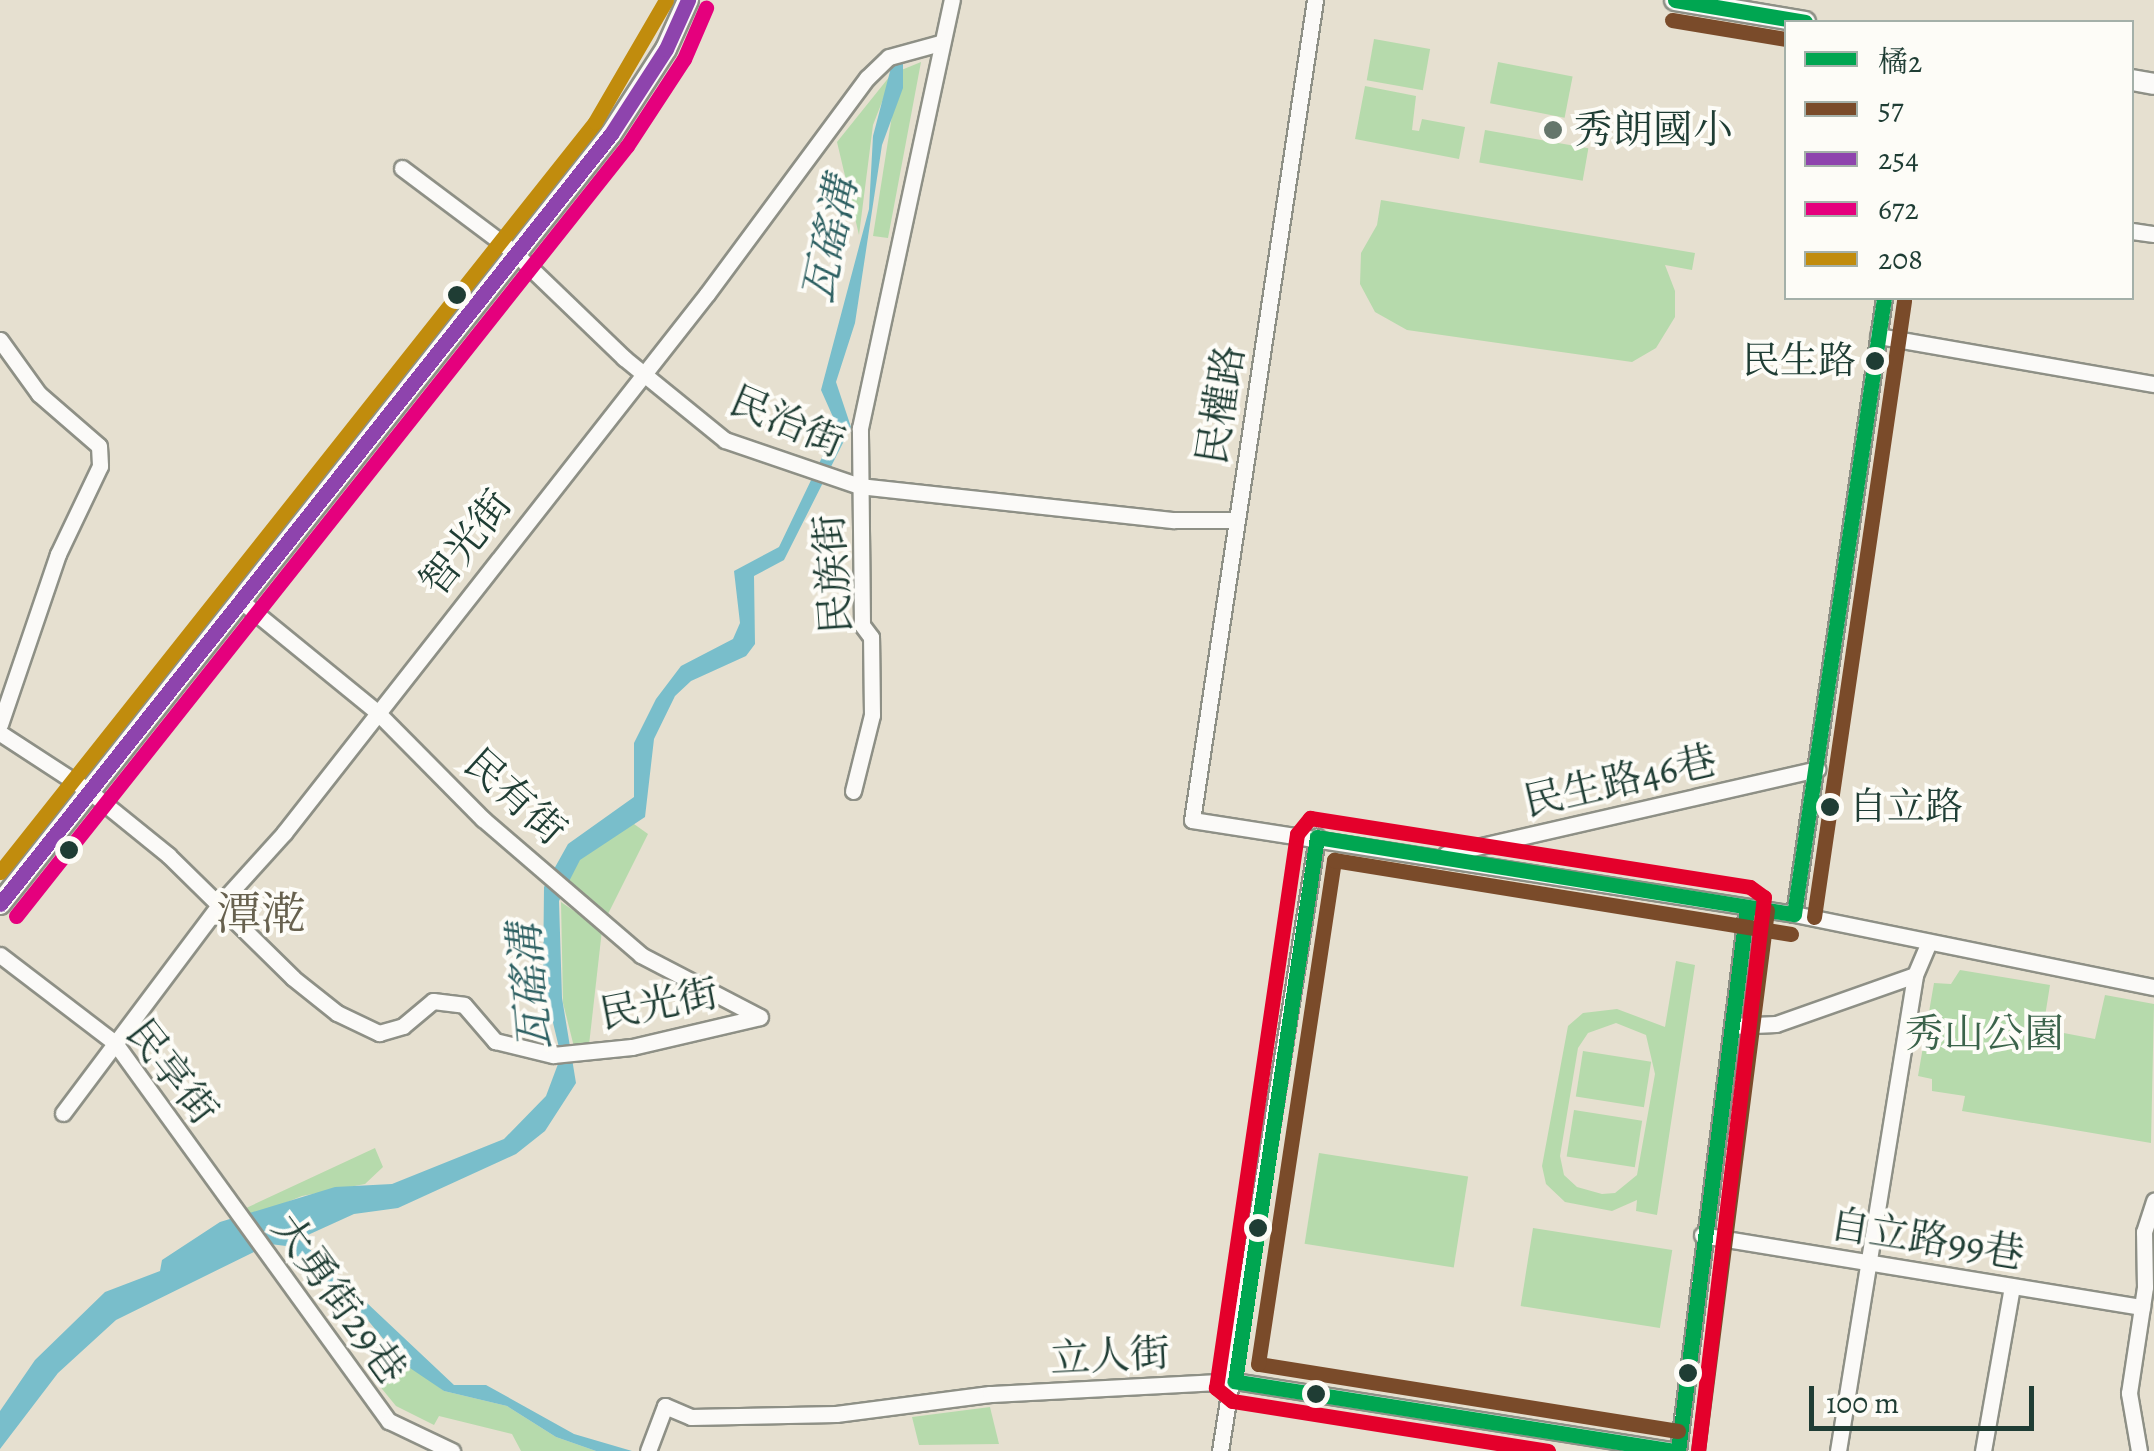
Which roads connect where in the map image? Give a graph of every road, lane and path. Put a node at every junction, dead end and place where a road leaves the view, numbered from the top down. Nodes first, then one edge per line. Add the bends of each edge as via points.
1 (688, 0) edge
2 (952, 0) edge
3 (1315, 0) edge
4 (1675, 0) edge
5 (1793, 20) edge
6 (940, 43) junction
7 (402, 168) dead end
8 (514, 252) junction
9 (1884, 300) edge
10 (1878, 336) junction
11 (0, 340) edge
12 (642, 372) junction
13 (2154, 384) edge
14 (859, 486) junction
15 (1236, 520) junction
16 (240, 601) junction
17 (376, 711) junction
18 (0, 724) edge
19 (0, 733) edge
20 (1817, 769) junction
21 (90, 791) junction
22 (853, 791) dead end
23 (1317, 837) junction
24 (1437, 856) junction
25 (0, 904) edge
26 (219, 906) junction
27 (1747, 907) junction
28 (1794, 914) junction
29 (1928, 944) junction
30 (0, 954) edge
31 (1914, 975) junction
32 (2154, 987) edge
33 (760, 1017) joint
34 (1732, 1026) junction
35 (115, 1044) junction
36 (62, 1112) dead end
37 (2154, 1201) edge
38 (232, 1207) joint
39 (1702, 1235) junction
40 (1869, 1263) junction
41 (2012, 1287) junction
42 (2142, 1306) junction
43 (1235, 1382) junction
44 (648, 1450) edge
45 (452, 1451) edge
46 (1220, 1451) edge
47 (1677, 1451) edge
48 (1838, 1451) edge
49 (1983, 1451) edge
50 (2138, 1451) edge

1 - 8 street via 619,122
2 - 6 street, 民族街
3 - 15 street, 民權路
4 - 5 street
6 - 12 street, 智光街 via 889,57 867,78
6 - 14 street, 民族街 via 860,428
7 - 8 street, 民治街
8 - 12 street, 民治街
8 - 16 street
9 - 10 street
10 - 13 street
10 - 20 street
11 - 18 street via 39,394 99,446 100,466 58,554
12 - 14 street, 民治街 via 725,440
12 - 17 street, 智光街
14 - 15 street, 民治街 via 1174,520
14 - 22 street, 民族街 via 872,716
15 - 23 street, 民權路 via 1192,820
16 - 17 street, 民有街
16 - 21 street
17 - 26 street, 智光街
17 - 33 street, 民有街 via 641,955
19 - 21 street, 民光街
20 - 24 street, 民生路46巷
20 - 28 street
21 - 25 street
21 - 26 street, 民光街
23 - 24 street
23 - 43 street
24 - 27 street
26 - 33 street, 民光街 via 294,978 379,1034 404,1026 432,1000 464,1005 495,1041 553,1055
26 - 35 street, 智光街
27 - 28 street
27 - 34 street
28 - 29 street
29 - 31 street
29 - 32 street
30 - 35 street, 民享街
31 - 34 street via 1776,1024
31 - 40 street
34 - 39 street
35 - 36 street, 智光街
35 - 38 street, 民享街
37 - 42 street via 2144,1232
38 - 45 street, 大勇街29巷 via 388,1421
39 - 40 street, 自立路99巷
39 - 47 street
40 - 41 street, 自立路99巷
40 - 48 street
41 - 42 street, 自立路99巷
41 - 49 street
42 - 50 street via 2129,1393
43 - 44 street, 立人街 via 990,1394 836,1414 691,1417 665,1406
43 - 46 street
43 - 47 street, 立人街

